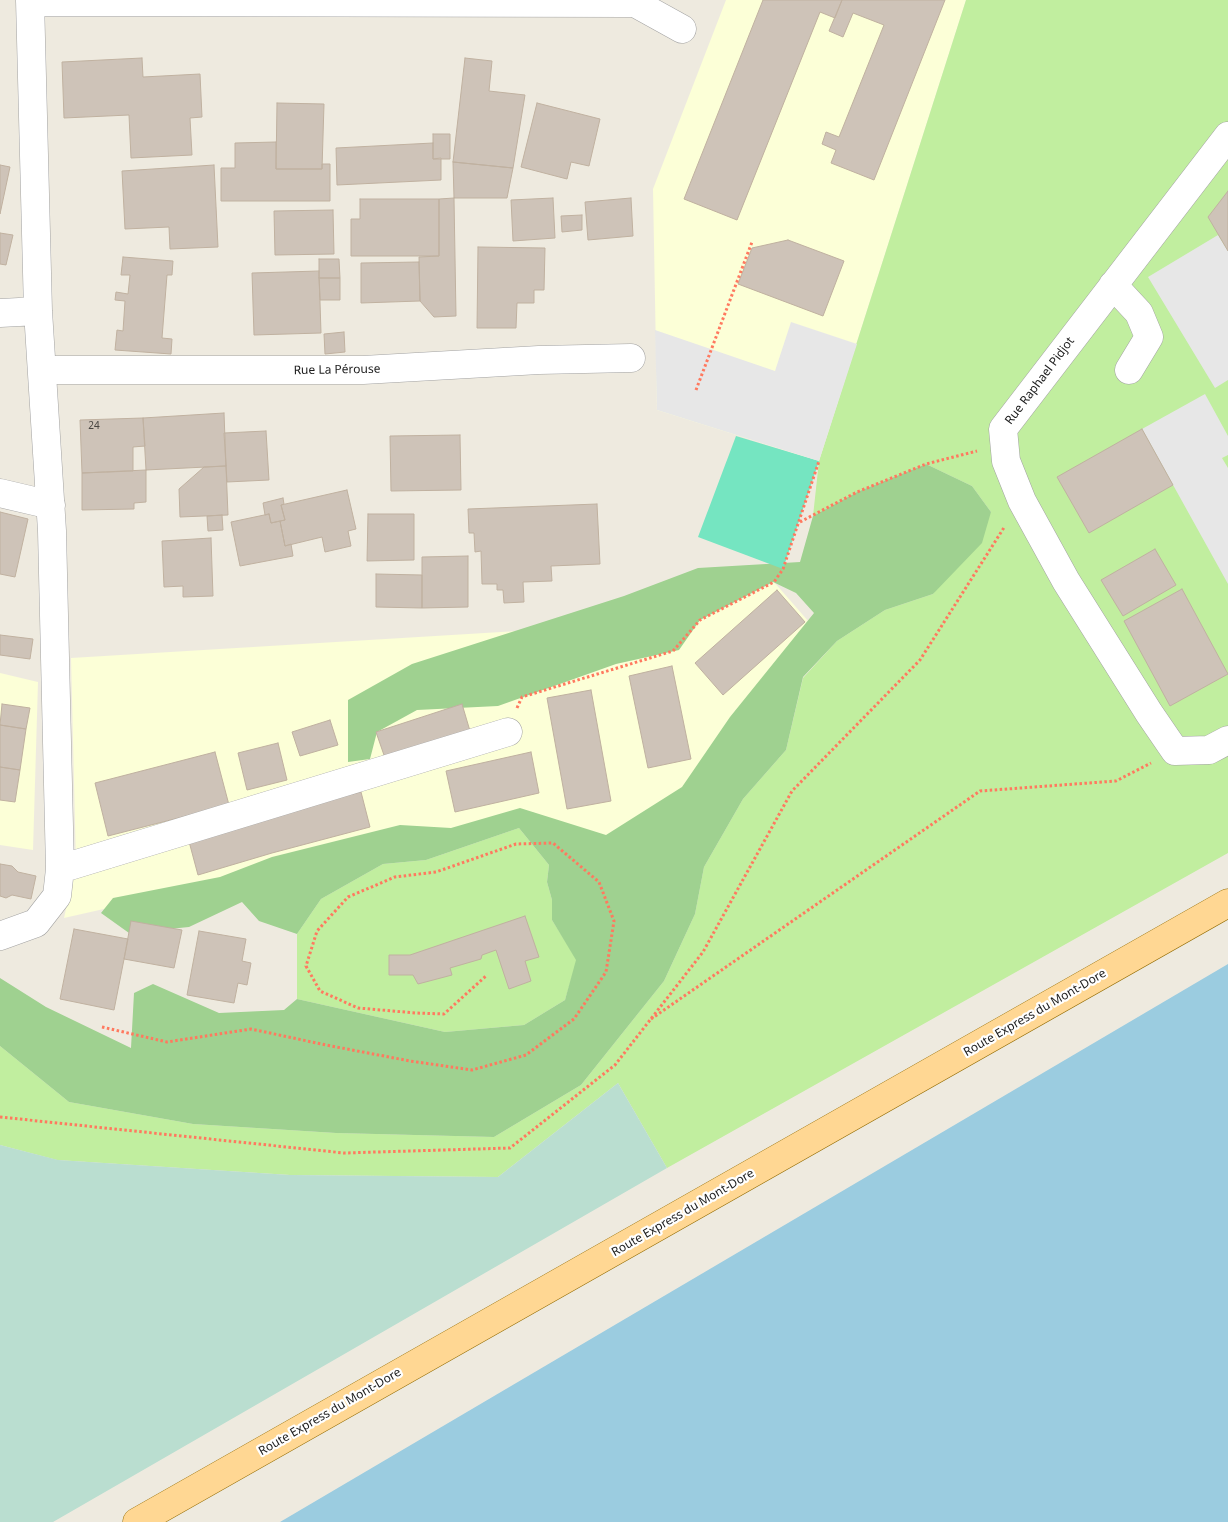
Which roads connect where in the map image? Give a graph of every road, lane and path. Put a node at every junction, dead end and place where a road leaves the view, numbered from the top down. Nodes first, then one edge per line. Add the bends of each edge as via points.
1 (30, 1) edge
2 (682, 29) dead end
3 (1228, 136) edge
4 (752, 242) dead end
5 (1113, 285) junction
6 (38, 311) junction
7 (0, 313) edge
8 (631, 358) dead end
9 (42, 370) junction
10 (1129, 370) dead end
11 (696, 390) dead end
12 (1004, 445) junction
13 (819, 461) dead end
14 (0, 493) edge
15 (1022, 501) junction
16 (51, 518) junction
17 (800, 522) junction
18 (508, 732) joint
19 (1228, 740) edge
20 (1175, 751) junction
21 (60, 869) junction
22 (1228, 903) edge
23 (0, 936) edge
24 (487, 975) dead end
25 (649, 1021) junction
26 (102, 1027) dead end
27 (0, 1117) edge
28 (137, 1522) edge

1 - 2 street via 635,3
1 - 6 street
3 - 5 street, Rue Raphael Pidjot
4 - 11 path
5 - 10 street via 1139,313 1150,337
5 - 12 street, Rue Raphael Pidjot via 1003,428
6 - 7 street
6 - 9 street
8 - 9 street, Rue La Pérouse via 364,370
9 - 16 street
12 - 15 street, Rue Raphael Pidjot via 1006,460
12 - 17 path via 926,464 857,492
13 - 17 path
14 - 16 street
15 - 20 street, Rue Raphael Pidjot via 1066,581
15 - 25 path via 920,660 792,791 703,952
16 - 21 street
17 - 18 path via 783,569 774,582 700,620 673,651 522,697
18 - 21 street
19 - 20 street via 1209,750
20 - 25 path via 1116,782 980,791
21 - 23 street via 57,896 36,923
22 - 28 main road, Route Express du Mont-Dore
24 - 26 path via 444,1014 416,1013 358,1008 320,991 306,966 317,931 348,897 395,877 436,872 516,844 553,843 599,882 614,921 606,972 574,1019 526,1056 472,1070 251,1029 168,1042
25 - 27 path via 615,1065 510,1148 344,1153

